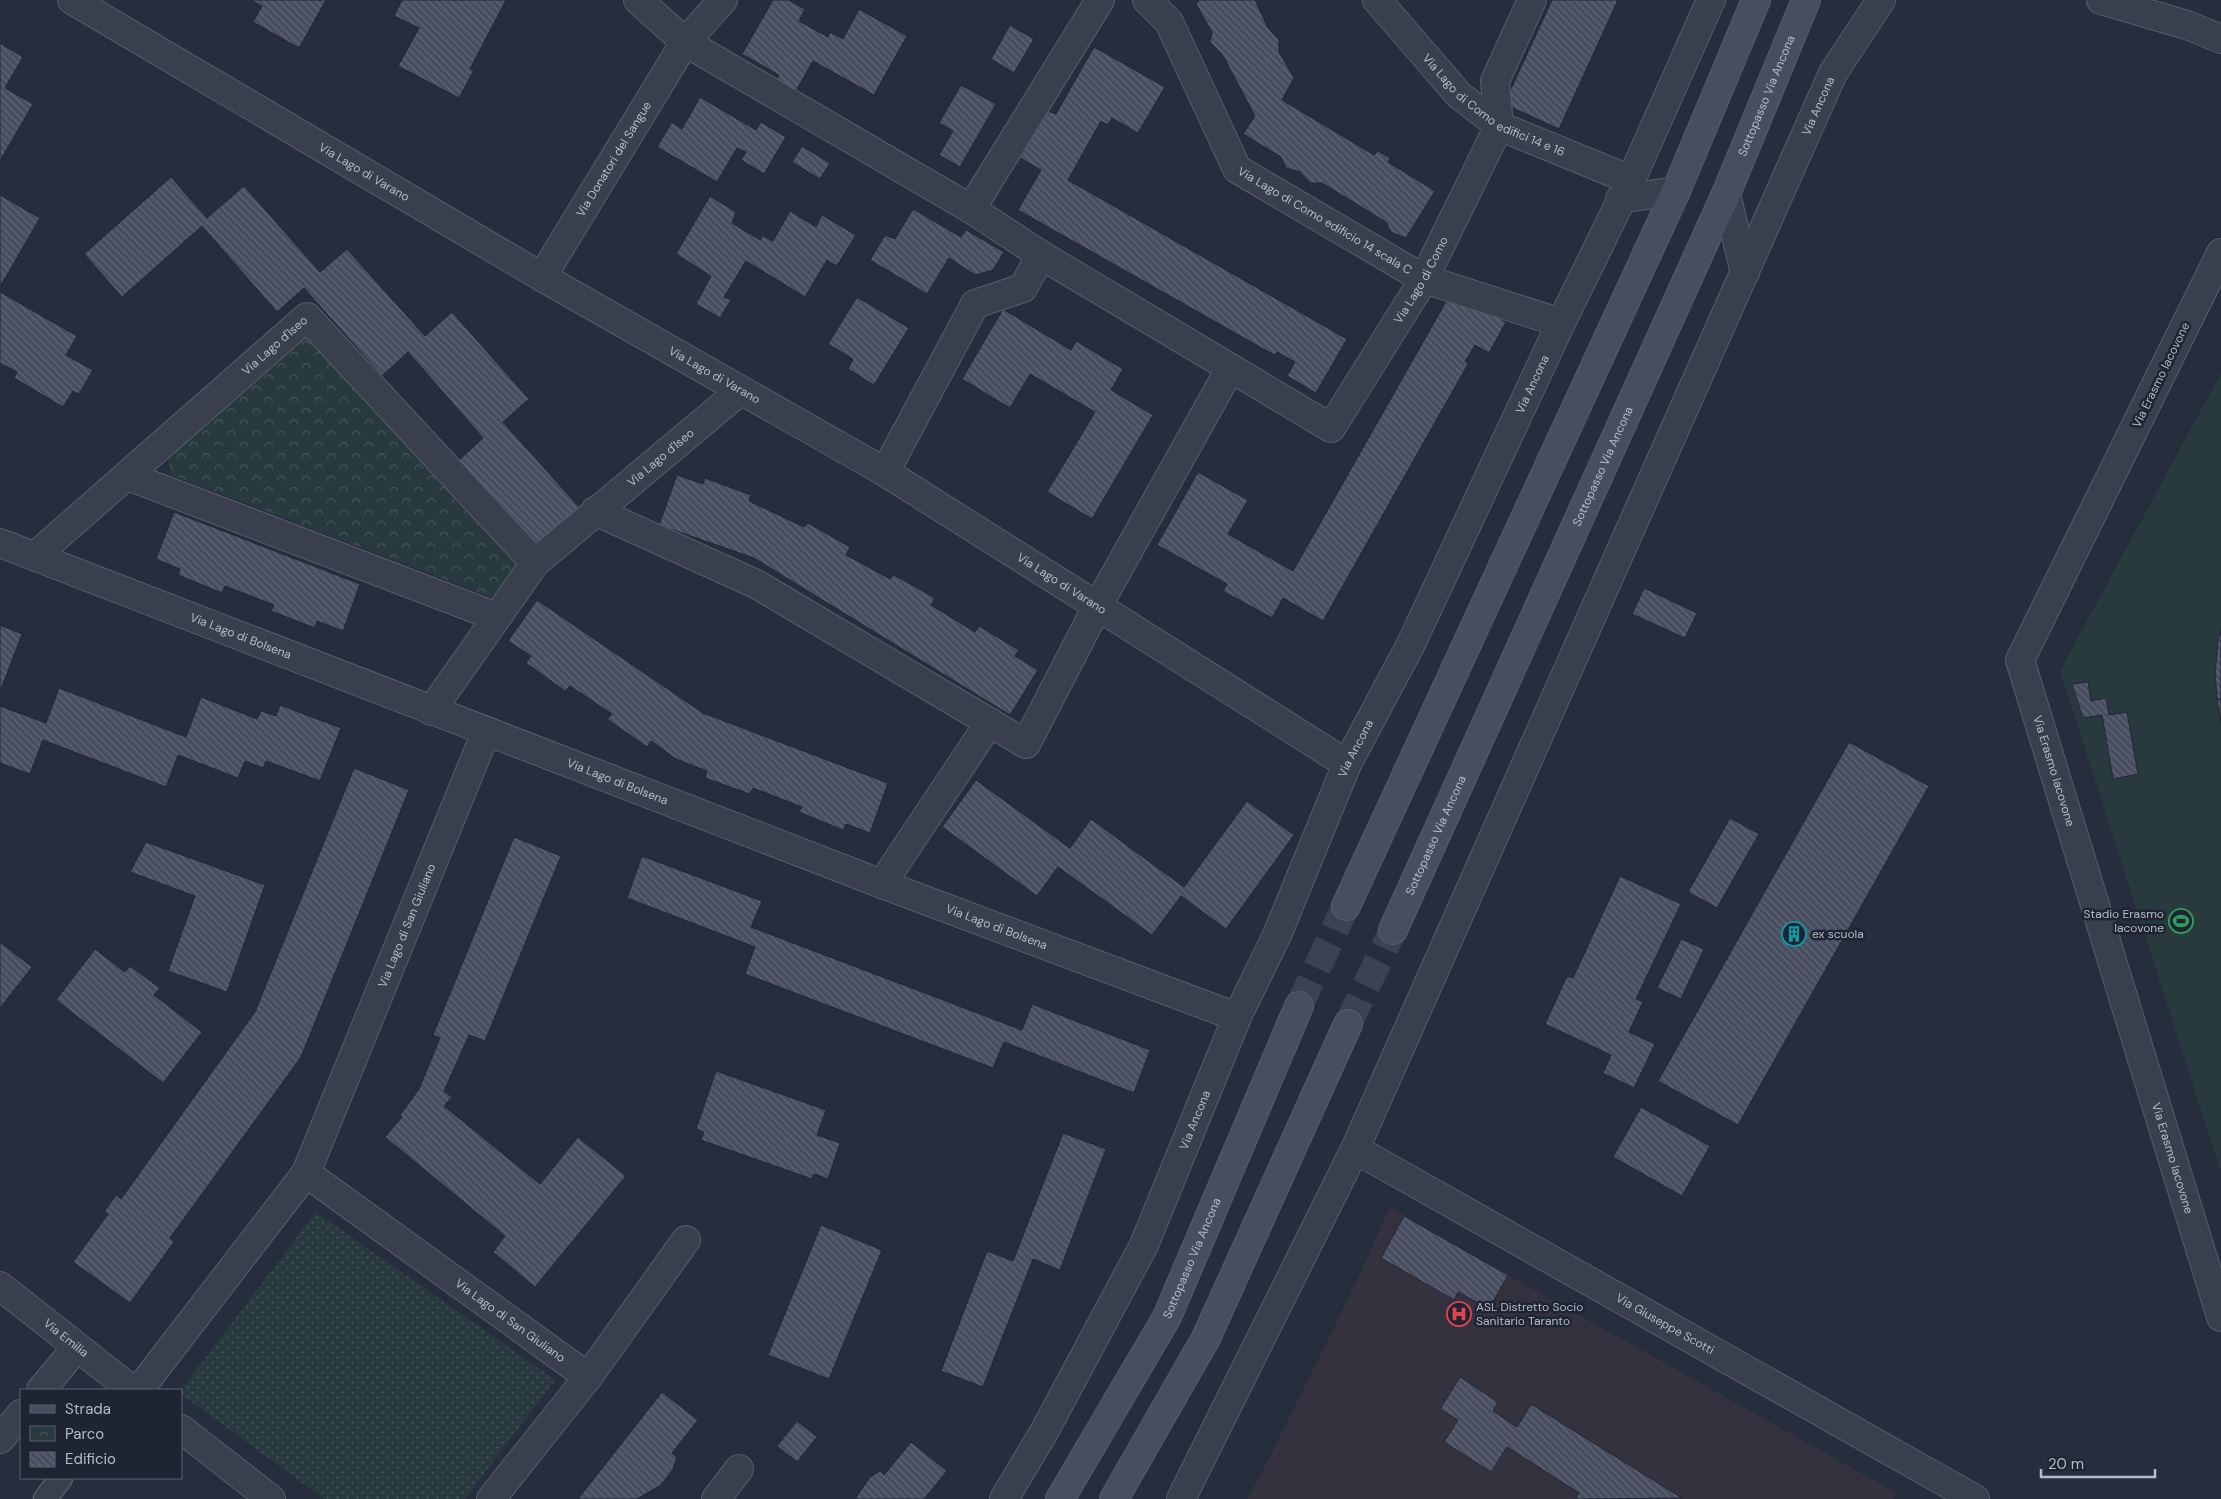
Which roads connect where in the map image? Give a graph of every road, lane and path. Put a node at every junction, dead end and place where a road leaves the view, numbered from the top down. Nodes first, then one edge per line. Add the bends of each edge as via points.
1 (72, 0) edge
2 (638, 0) edge
3 (723, 0) edge
4 (1100, 0) edge
5 (1147, 0) edge
6 (1377, 0) edge
7 (1532, 0) edge
8 (1711, 0) edge
9 (1756, 0) edge
10 (1806, 0) edge
11 (1881, 0) edge
12 (2101, 0) edge
13 (2156, 0) edge
14 (2187, 25) junction
15 (2221, 39) edge
16 (685, 42) junction
17 (1499, 126) junction
18 (1626, 190) junction
19 (1676, 191) junction
20 (1726, 194) junction
21 (971, 209) junction
22 (2221, 253) edge
23 (1041, 255) junction
24 (1745, 273) junction
25 (542, 277) junction
26 (1424, 279) junction
27 (1560, 322) junction
28 (1230, 369) junction
29 (740, 391) junction
30 (885, 472) junction
31 (128, 476) junction
32 (595, 511) junction
33 (0, 542) edge
34 (35, 556) junction
35 (535, 563) junction
36 (1097, 607) junction
37 (497, 617) junction
38 (431, 711) junction
39 (990, 722) junction
40 (486, 732) junction
41 (1347, 764) junction
42 (882, 884) junction
43 (1346, 906) tunnel mouth
44 (1393, 930) tunnel mouth
45 (1299, 1006) tunnel mouth
46 (1238, 1017) junction
47 (1348, 1024) tunnel mouth
48 (1355, 1149) junction
49 (306, 1173) junction
50 (686, 1240) dead end
51 (0, 1286) edge
52 (2221, 1317) edge
53 (77, 1347) junction
54 (588, 1377) junction
55 (42, 1389) edge
56 (131, 1389) edge
57 (133, 1389) edge
58 (20, 1415) edge
59 (182, 1430) edge
60 (0, 1440) edge
61 (739, 1469) dead end
62 (60, 1479) edge
63 (45, 1499) edge
64 (270, 1499) edge
65 (491, 1499) edge
66 (716, 1499) edge
67 (1004, 1499) edge
68 (1060, 1499) edge
69 (1114, 1499) edge
70 (1181, 1499) edge
71 (1975, 1499) edge

1 - 25 street, Via Lago di Varano
2 - 16 street
3 - 16 street
4 - 21 street
5 - 26 street, Via Lago di Como edificio 14 scala C via 1170,22 1237,169
6 - 17 street, Via Lago di Como edifici 14 e 16 via 1459,95
7 - 17 street via 1496,81
8 - 18 street, Via Ancona
9 - 19 street
10 - 20 street, Sottopasso Via Ancona
11 - 24 street, Via Ancona via 1834,73
12 - 14 street
13 - 14 street
14 - 15 street
16 - 21 street
16 - 25 street, Via Donatori del Sangue
17 - 18 street, Via Lago di Como edifici 14 e 16
17 - 26 street, Via Lago di Como
18 - 19 street
18 - 27 street, Via Ancona
19 - 43 street
20 - 24 street
20 - 44 street, Sottopasso Via Ancona
21 - 23 street
22 - 52 street, Via Erasmo Iacovone via 2020,660
23 - 28 street
23 - 30 street via 1023,288 975,304
24 - 48 street, Via Ancona
25 - 29 street, Via Lago di Varano
26 - 27 street, Via Lago di Como edificio 14 scala C
26 - 28 street, Via Lago di Como via 1331,428
27 - 41 street, Via Ancona via 1410,646
28 - 36 street
29 - 30 street, Via Lago di Varano
29 - 32 street, Via Lago d'Iseo
30 - 36 street, Via Lago di Varano
31 - 34 street, Via Lago d'Iseo
31 - 35 street, Via Lago d'Iseo via 307,317
31 - 37 street
32 - 35 street, Via Lago d'Iseo
32 - 39 street via 756,584
33 - 34 street, Via Lago di Bolsena
34 - 38 street, Via Lago di Bolsena
35 - 37 street, Via Lago d'Iseo
36 - 39 street via 1026,744
36 - 41 street, Via Lago di Varano
37 - 38 street, Via Lago d'Iseo
38 - 40 street, Via Lago di Bolsena
39 - 42 street
40 - 42 street, Via Lago di Bolsena
40 - 49 street, Via Lago di San Giuliano
41 - 46 street, Via Ancona via 1277,935
42 - 46 street, Via Lago di Bolsena
45 - 68 street, Sottopasso Via Ancona via 1167,1317
46 - 67 street, Via Ancona via 1144,1245 1044,1432
47 - 69 street via 1206,1338
48 - 70 street, Via Ancona
48 - 71 street, Via Giuseppe Scotti
49 - 54 street, Via Lago di San Giuliano
49 - 57 street, Via Lago di San Giuliano
50 - 54 street
51 - 53 street, Via Emilia
53 - 55 street
53 - 56 street, Via Emilia
54 - 65 street
58 - 60 street
59 - 64 street
61 - 66 street
62 - 63 lane

